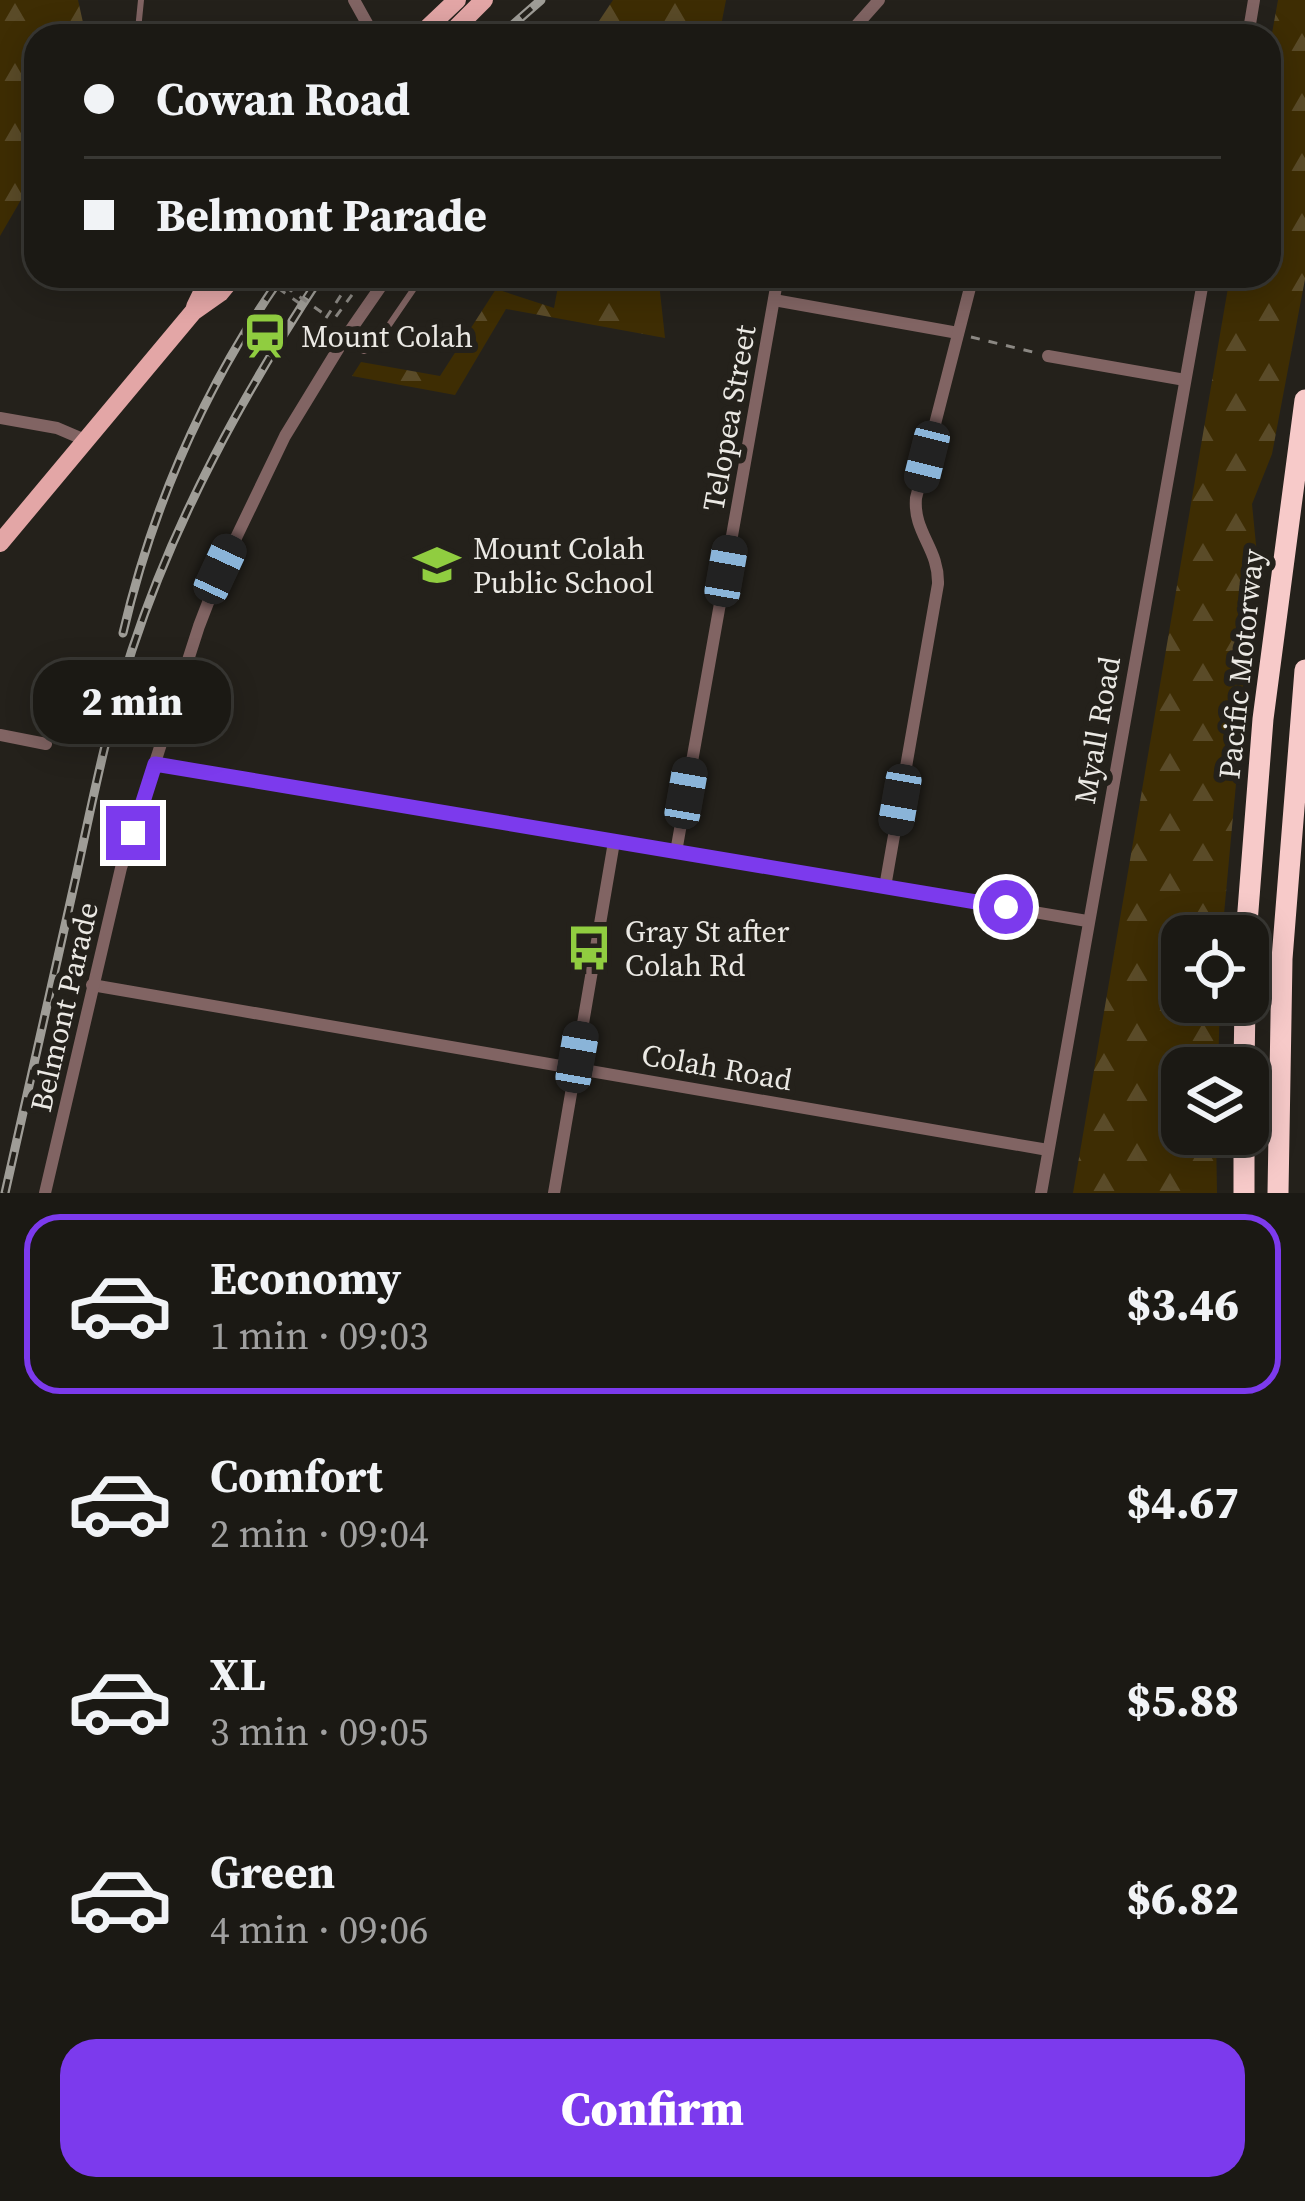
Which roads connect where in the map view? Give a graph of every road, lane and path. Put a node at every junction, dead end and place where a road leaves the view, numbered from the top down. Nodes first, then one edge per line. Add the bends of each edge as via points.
1 (457, 0) edge
2 (484, 0) edge
3 (879, 0) edge
4 (432, 24) edge
5 (460, 24) edge
6 (858, 24) edge
7 (204, 288) edge
8 (224, 288) edge
9 (278, 288) dead end
10 (280, 288) edge
11 (293, 288) edge
12 (346, 288) edge
13 (380, 288) edge
14 (414, 288) edge
15 (776, 288) edge
16 (970, 288) edge
17 (1202, 288) edge
18 (356, 289) edge
19 (288, 295) junction
20 (774, 300) junction
21 (299, 303) dead end
22 (193, 311) junction
23 (328, 316) junction
24 (958, 333) junction
25 (343, 341) junction
26 (1048, 356) joint
27 (1185, 380) junction
28 (1305, 400) edge
29 (0, 418) edge
30 (86, 440) junction
31 (1299, 486) edge
32 (0, 543) edge
33 (1305, 670) edge
34 (0, 735) edge
35 (46, 744) dead end
36 (155, 764) junction
37 (614, 842) junction
38 (676, 852) junction
39 (884, 887) junction
40 (1248, 915) edge
41 (1087, 921) junction
42 (92, 986) junction
43 (575, 1066) junction
44 (1048, 1150) junction
45 (1244, 1155) edge
46 (45, 1193) edge
47 (554, 1193) edge
48 (1041, 1193) edge
49 (1244, 1193) edge
50 (1278, 1193) edge

1 - 4 main road
2 - 5 main road
3 - 6 street
7 - 22 main road
8 - 22 main road
9 - 19 path
10 - 19 path, bridge
11 - 19 path
12 - 23 path
13 - 25 street, Belmont Parade
14 - 25 lane via 374,346 364,351
15 - 20 street, Telopea Street
16 - 24 street
17 - 27 street, Myall Road
18 - 23 path, bridge via 321,325
19 - 21 path
19 - 23 path, bridge
20 - 24 street
20 - 38 street, Telopea Street
22 - 30 main road
24 - 26 path
24 - 39 street via 916,498 938,584
25 - 36 street, Belmont Parade via 220,569
26 - 27 street
27 - 41 street, Myall Road
28 - 31 highway, Pacific Motorway
29 - 30 street
30 - 32 main road
31 - 40 highway, Pacific Motorway via 1263,719
33 - 50 highway via 1282,958
34 - 35 street
36 - 37 street
36 - 42 street, Belmont Parade
37 - 38 street
37 - 43 street
38 - 39 street
39 - 41 street
41 - 44 street, Myall Road
42 - 43 street, Colah Road
42 - 46 street, Belmont Parade
43 - 44 street, Colah Road
43 - 47 street
44 - 48 street, Myall Road
45 - 49 highway

